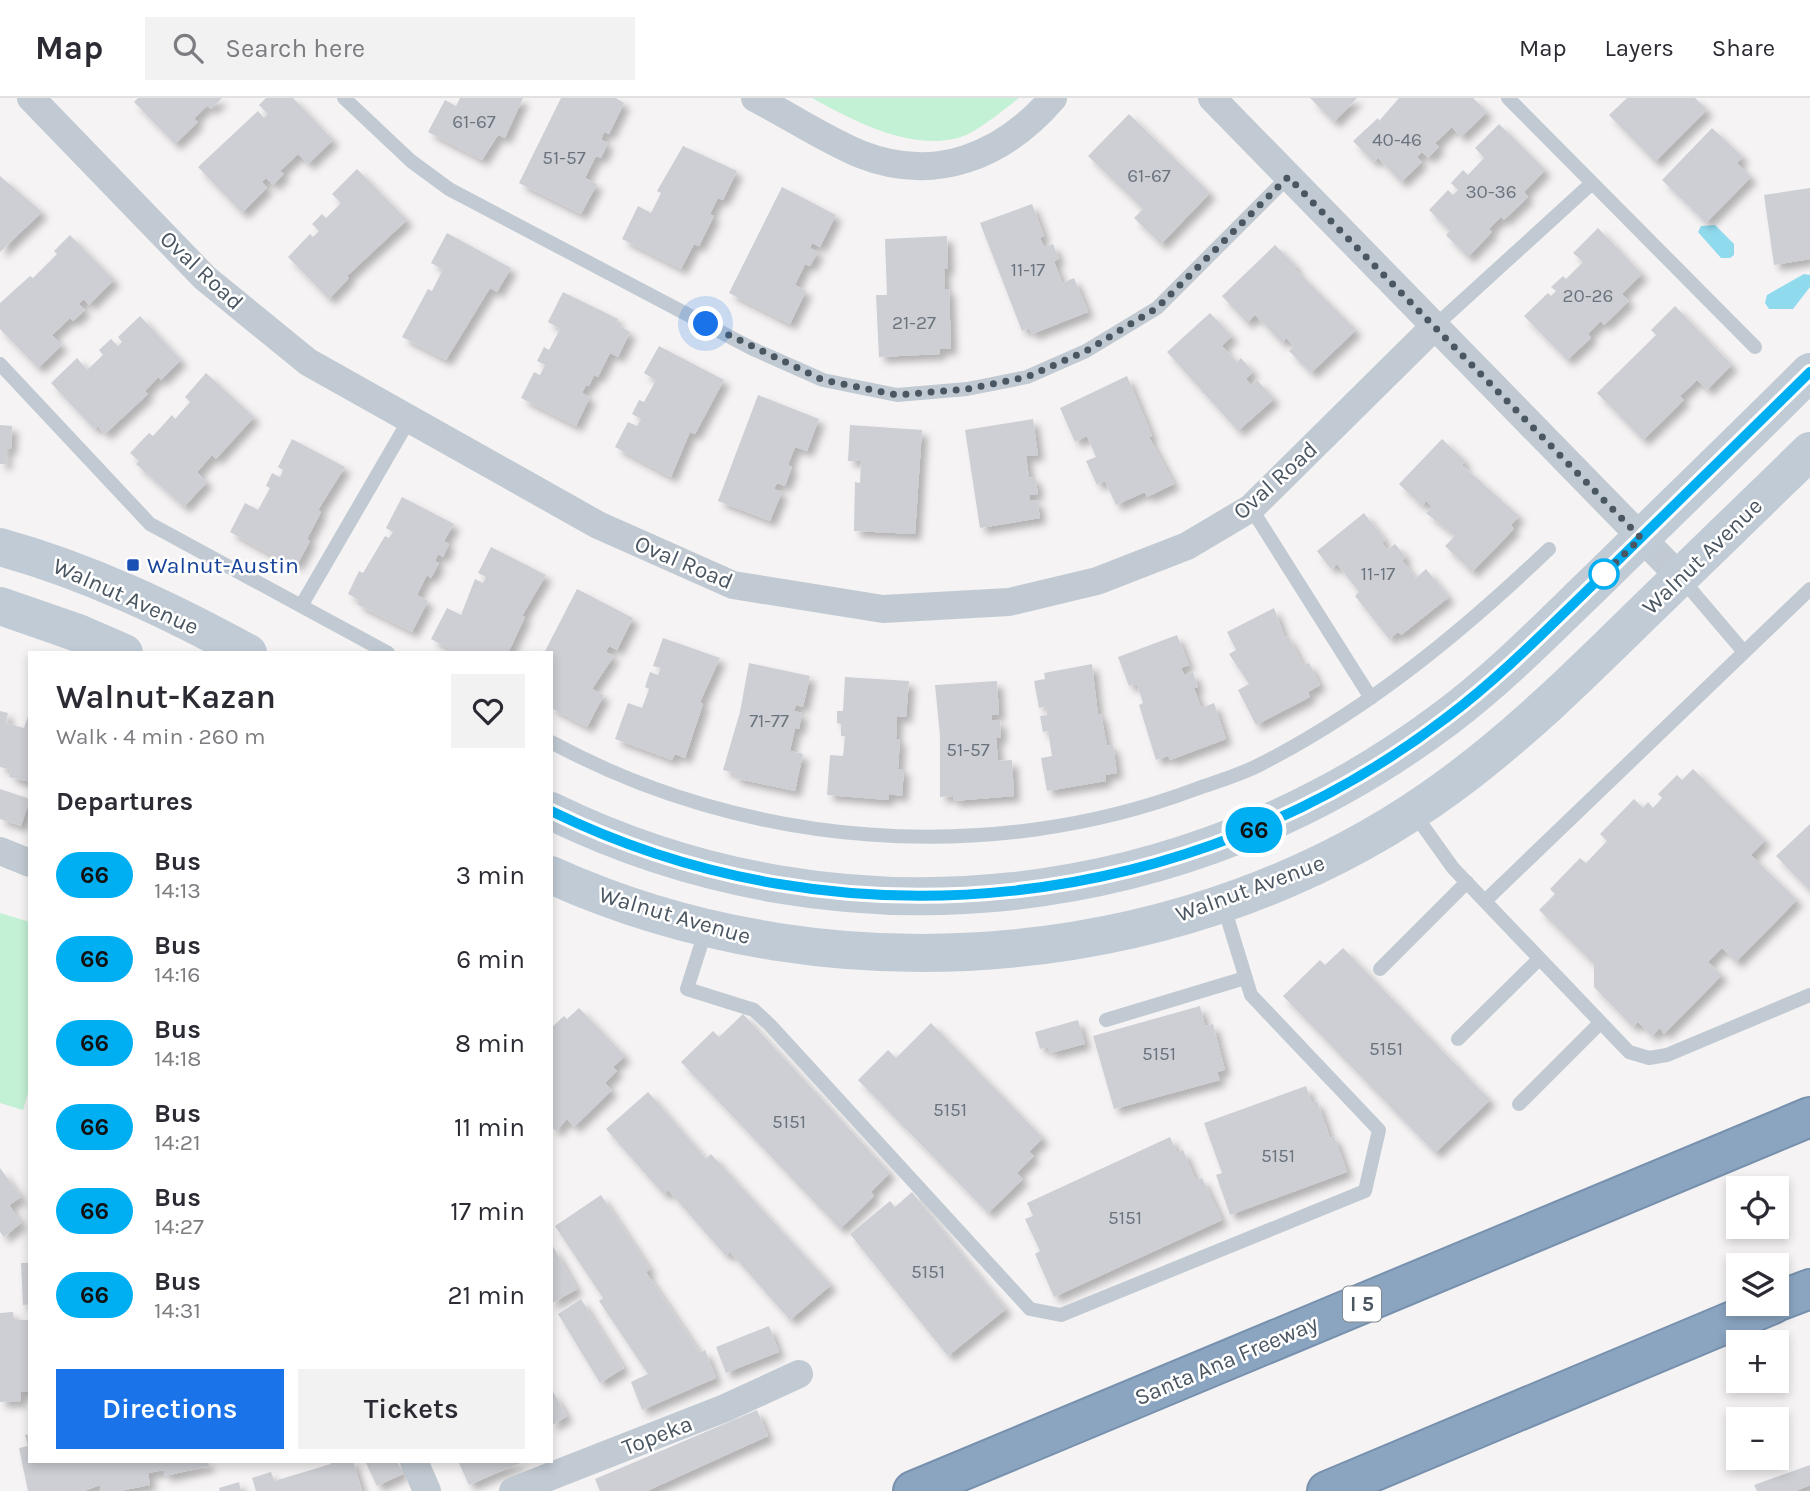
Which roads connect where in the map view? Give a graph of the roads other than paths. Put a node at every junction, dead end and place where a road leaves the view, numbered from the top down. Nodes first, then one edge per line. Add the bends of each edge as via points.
1 (31, 98) edge
2 (344, 98) edge
3 (755, 98) edge
4 (1053, 98) edge
5 (1213, 98) edge
6 (1508, 98) edge
7 (1288, 177) junction
8 (1592, 183) junction
9 (1435, 326) junction
10 (1755, 347) dead end
11 (0, 364) edge
12 (1810, 372) edge
13 (409, 420) junction
14 (1810, 451) edge
15 (1251, 508) junction
16 (1641, 538) junction
17 (0, 547) edge
18 (1549, 549) dead end
19 (1680, 577) junction
20 (1810, 589) edge
21 (0, 606) edge
22 (301, 606) junction
23 (234, 649) edge
24 (120, 651) edge
25 (383, 651) edge
26 (1744, 652) junction
27 (1371, 698) junction
28 (553, 743) edge
29 (1412, 811) junction
30 (553, 812) edge
31 (0, 851) edge
32 (28, 862) edge
33 (727, 875) junction
34 (553, 876) edge
35 (1467, 882) junction
36 (1485, 901) junction
37 (1223, 903) junction
38 (706, 929) junction
39 (1539, 959) junction
40 (1380, 969) dead end
41 (1245, 978) junction
42 (1810, 995) edge
43 (1106, 1020) dead end
44 (1600, 1024) junction
45 (1458, 1039) dead end
46 (1519, 1104) dead end
47 (1810, 1116) edge
48 (1810, 1289) edge
49 (1789, 1297) edge
50 (1744, 1316) edge
51 (799, 1374) dead end
52 (415, 1463) edge
53 (427, 1491) edge
54 (513, 1491) edge
55 (913, 1491) edge
56 (1327, 1491) edge

1 - 13 street, Oval Road via 205,278 308,362
2 - 7 lane via 411,161 449,189 752,349 823,380 897,395 967,389 1027,377 1086,351 1157,308
3 - 4 street via 861,154 912,167 954,164 1000,146
5 - 7 street
6 - 8 lane
7 - 9 street
8 - 9 lane
8 - 10 lane
9 - 15 street, Oval Road
9 - 16 street
11 - 22 lane via 150,524
12 - 16 main road
13 - 15 street, Oval Road via 598,525 733,585 883,609 1009,602 1097,581 1187,546
13 - 22 lane
14 - 19 main road, Walnut Avenue
15 - 27 lane
16 - 19 street
16 - 33 main road via 1448,717 1327,796 1228,841 1104,877 978,894 843,894
17 - 23 main road, Walnut Avenue via 108,584
18 - 27 lane via 1475,619
19 - 26 lane
19 - 29 main road, Walnut Avenue via 1527,724
20 - 26 lane
21 - 24 main road
22 - 25 lane
26 - 36 lane
27 - 28 lane via 1262,764 1154,805 1034,832 921,839 809,828 697,803 592,764
29 - 35 lane
29 - 37 main road, Walnut Avenue via 1342,853
30 - 33 main road via 625,843
31 - 32 street
33 - 38 main road
34 - 38 main road, Walnut Avenue via 611,900
35 - 36 lane
35 - 40 lane
36 - 39 lane
37 - 38 main road, Walnut Avenue via 1086,938 954,952 848,950
37 - 41 lane
38 - 41 lane via 687,989 754,1010 1030,1309 1061,1315 1365,1191 1378,1130 1251,995
39 - 44 lane
39 - 45 lane
41 - 43 lane
42 - 44 lane via 1667,1055 1649,1058 1629,1052
44 - 46 lane
47 - 55 highway, Santa Ana Freeway / I 5
48 - 49 highway
50 - 56 highway
51 - 54 street, Topeka
52 - 53 street

